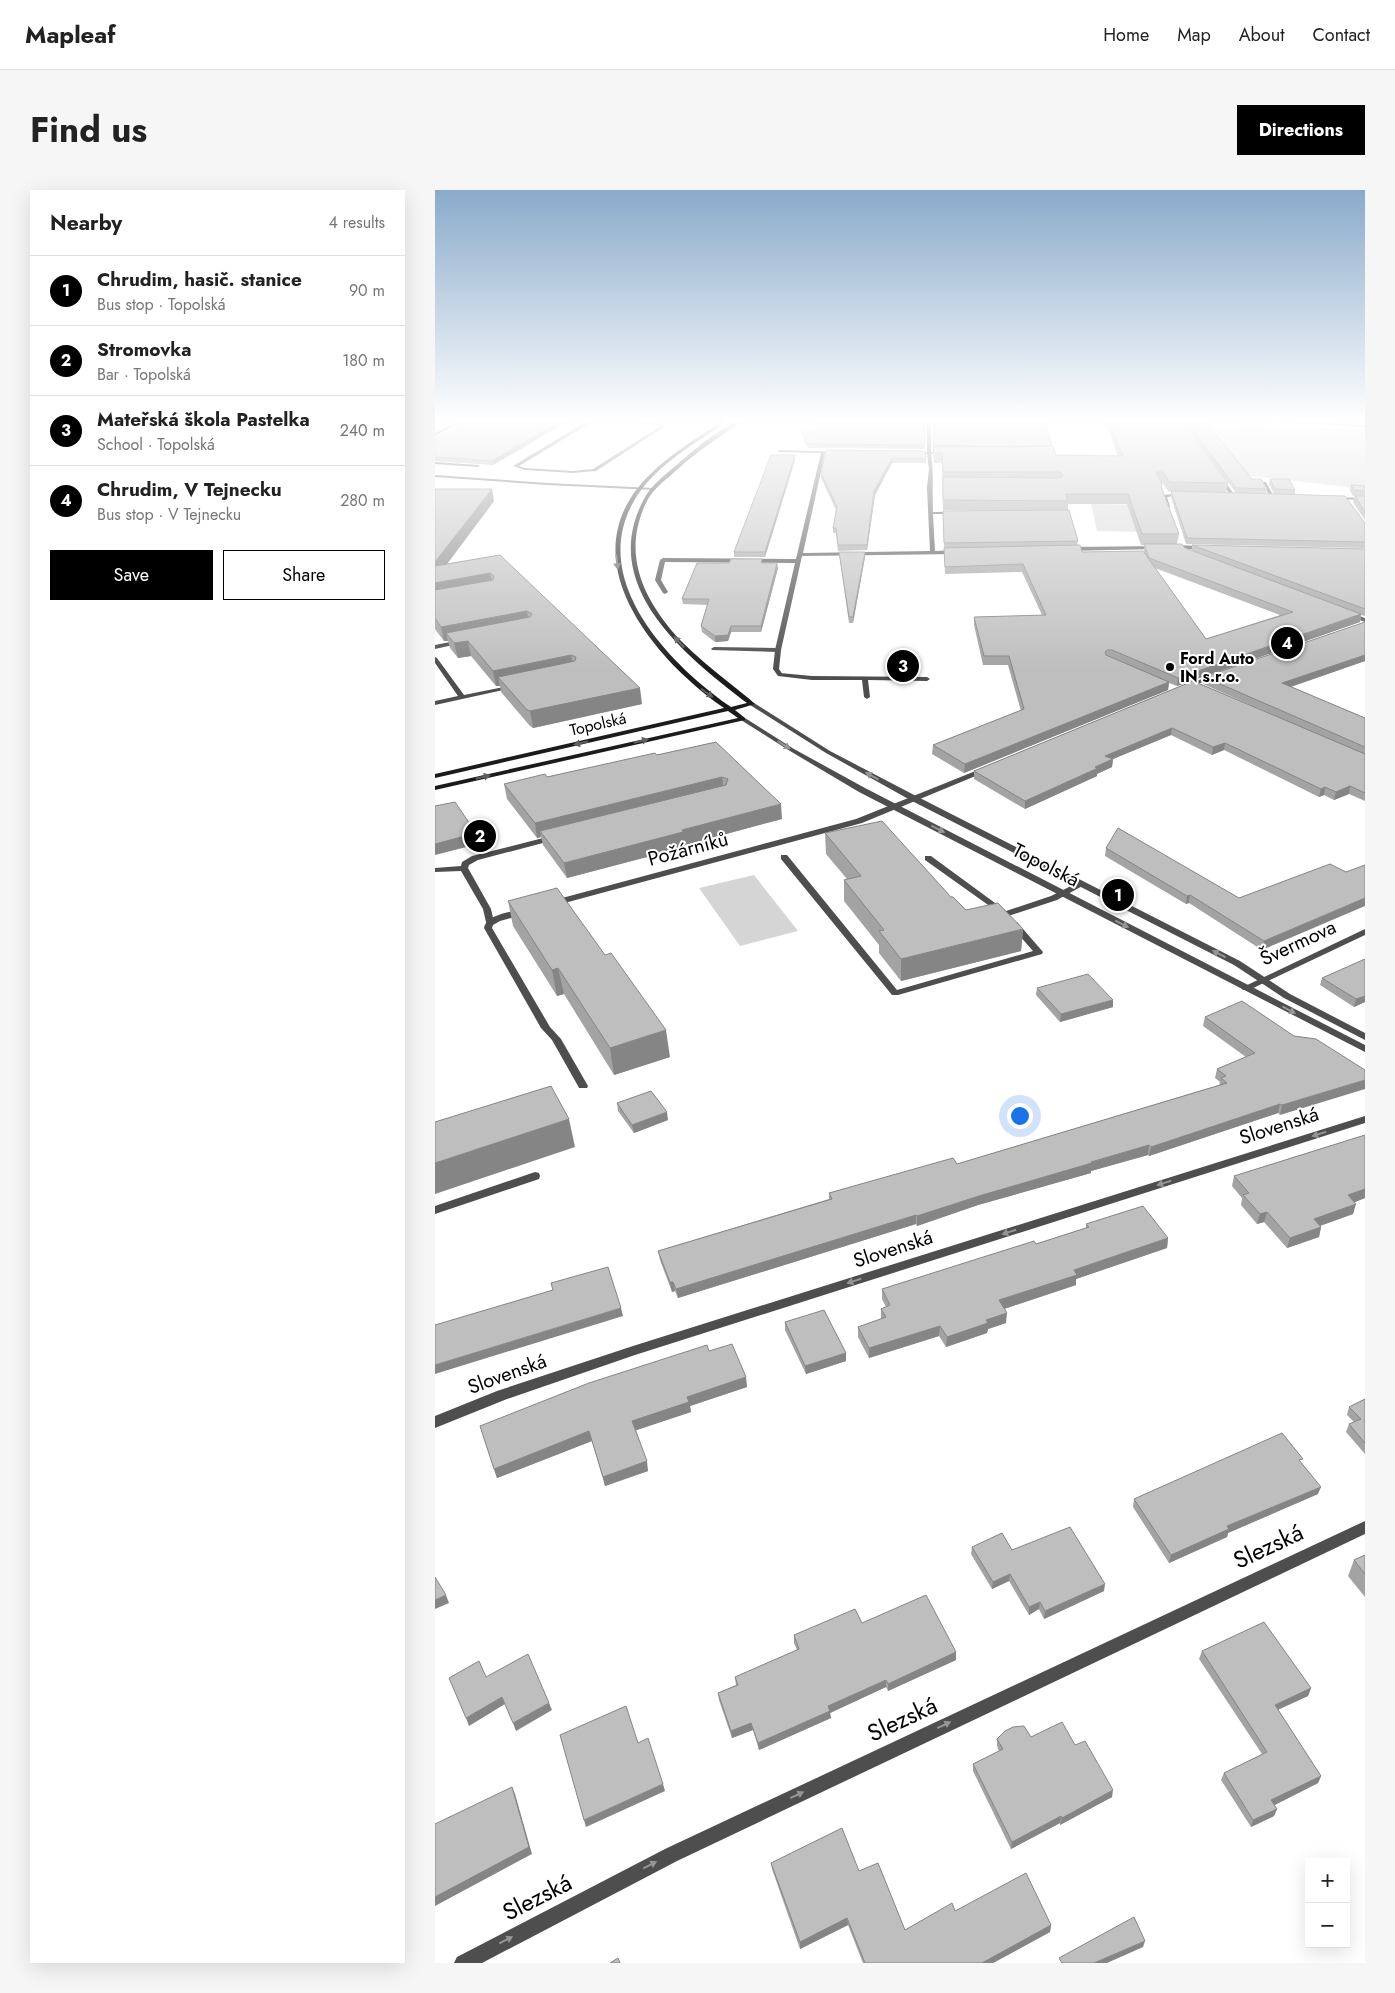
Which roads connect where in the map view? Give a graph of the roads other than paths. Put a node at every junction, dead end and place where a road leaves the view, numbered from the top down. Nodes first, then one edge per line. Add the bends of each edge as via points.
1 (631, 503) edge
2 (644, 503) edge
3 (811, 503) edge
4 (930, 503) edge
5 (1167, 503) edge
6 (1349, 503) edge
7 (1351, 507) edge
8 (1170, 512) edge
9 (930, 513) junction
10 (958, 513) edge
11 (1182, 546) junction
12 (1207, 548) edge
13 (1059, 550) edge
14 (933, 552) junction
15 (960, 552) edge
16 (1187, 553) edge
17 (798, 558) junction
18 (665, 592) dead end
19 (1341, 611) edge
20 (1364, 623) edge
21 (465, 641) edge
22 (435, 647) edge
23 (714, 649) dead end
24 (778, 650) junction
25 (435, 659) edge
26 (1225, 672) edge
27 (865, 678) junction
28 (927, 679) dead end
29 (1192, 684) junction
30 (518, 686) edge
31 (1199, 688) edge
32 (1177, 690) edge
33 (867, 696) dead end
34 (462, 697) junction
35 (435, 703) edge
36 (752, 704) junction
37 (731, 710) junction
38 (754, 716) junction
39 (994, 766) edge
40 (435, 776) edge
41 (435, 788) edge
42 (915, 799) junction
43 (894, 807) junction
44 (565, 835) edge
45 (784, 857) dead end
46 (928, 858) dead end
47 (464, 868) junction
48 (435, 870) edge
49 (1082, 884) junction
50 (1063, 893) junction
51 (545, 906) edge
52 (535, 908) edge
53 (1005, 914) junction
54 (490, 922) junction
55 (1365, 932) edge
56 (1261, 980) junction
57 (1246, 988) junction
58 (1365, 1036) edge
59 (1365, 1049) edge
60 (583, 1086) dead end
61 (1365, 1119) edge
62 (535, 1176) dead end
63 (435, 1210) edge
64 (435, 1422) edge
65 (1365, 1527) edge
66 (463, 1963) edge

1 -> 37 main road via 618,541 617,567 625,592 639,617 673,662 702,690
36 -> 2 main road via 689,654 663,624 639,586 632,559 634,533
3 - 17 street
4 - 9 street
5 - 8 street
6 - 7 street
9 - 10 street
9 - 14 street
11 - 12 street
11 - 13 street
11 - 16 street
14 - 15 street
14 - 17 street
17 - 18 street via 663,560 658,580
17 - 24 street
19 - 20 street
21 - 22 street
23 - 24 street
24 - 27 street via 776,670 780,675
25 - 34 street
26 - 29 street
27 - 28 street
27 - 33 street
29 - 31 street
29 - 32 street
30 - 34 street
34 - 35 street
36 - 37 main road, Topolská
36 - 38 street, Topolská
37 - 38 main road
37 -> 40 main road, Topolská
41 -> 38 main road, Topolská
42 -> 38 street, Topolská
38 -> 43 street, Topolská via 792,750
39 - 42 street, Požárníků
42 - 43 street, Požárníků
42 - 49 street, Topolská
43 -> 50 street, Topolská
43 - 51 street, Požárníků via 859,821
44 - 47 street via 475,858
45 - 53 street via 895,993 1039,952
46 - 53 street
47 - 48 street
47 - 54 street via 487,909
49 - 50 street
56 -> 49 street, Topolská via 1237,963
50 - 53 street
50 -> 57 street, Topolská
52 - 54 street
54 - 60 street via 488,928
55 - 56 street, Švermova
56 - 57 street, Švermova
56 - 58 street, Topolská
57 -> 59 street, Topolská
61 -> 64 street, Slovenská via 563,1374
62 - 63 street
66 -> 65 street, Slezská via 671,1855

